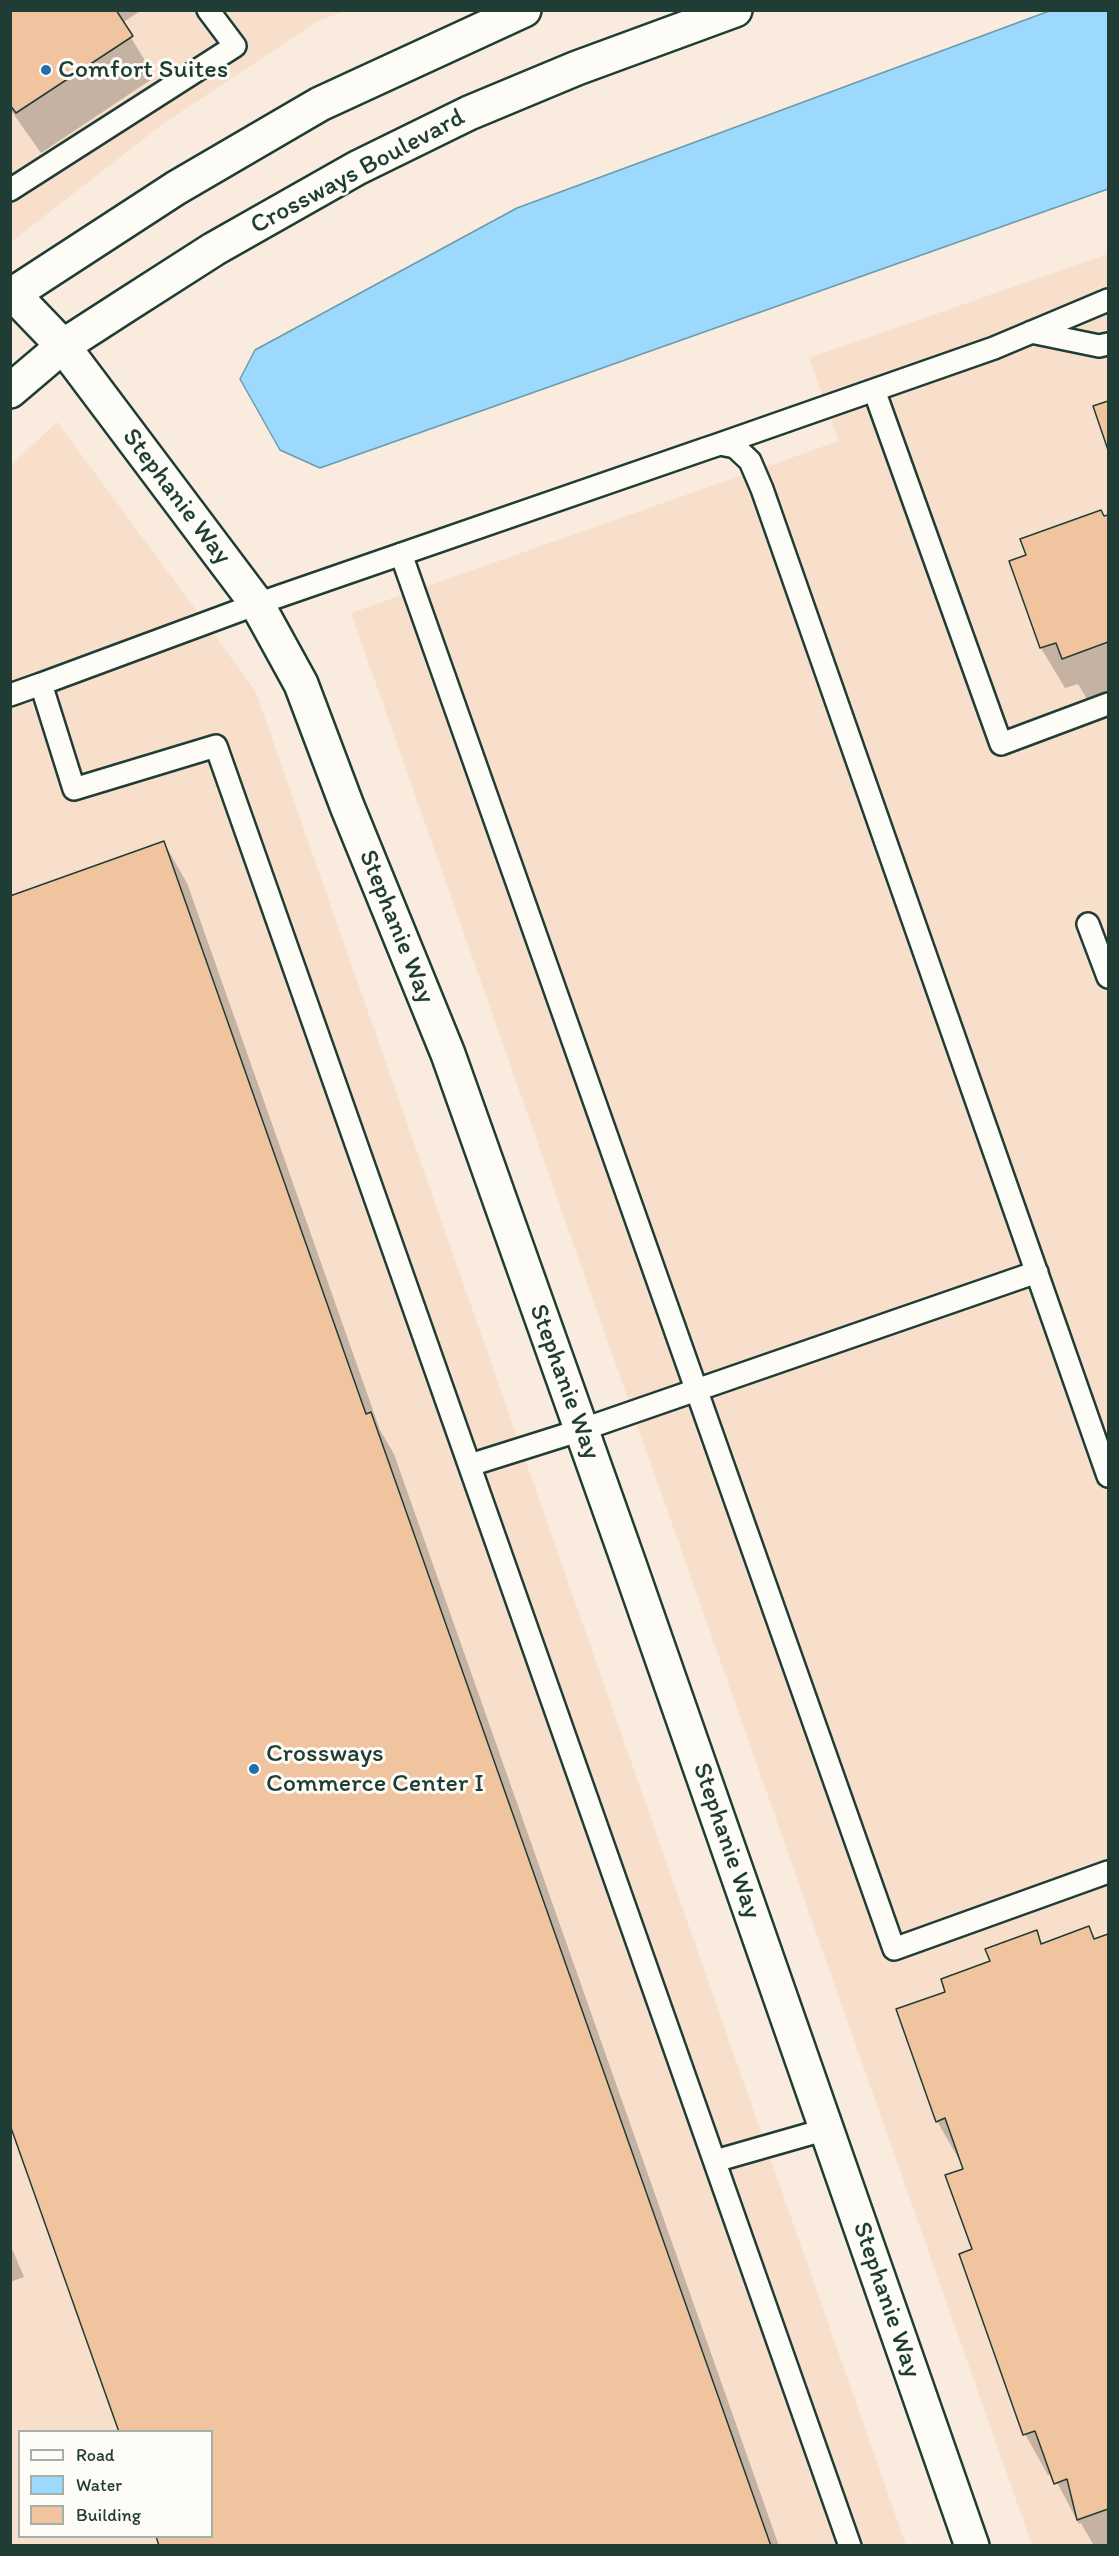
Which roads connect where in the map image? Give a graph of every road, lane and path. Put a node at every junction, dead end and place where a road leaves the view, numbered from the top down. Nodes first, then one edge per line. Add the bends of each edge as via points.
1 (208, 10) edge
2 (524, 10) edge
3 (735, 10) edge
4 (10, 190) edge
5 (11, 294) edge
6 (1108, 300) edge
7 (1031, 332) junction
8 (1108, 344) edge
9 (63, 346) junction
10 (874, 390) junction
11 (10, 391) edge
12 (705, 449) junction
13 (401, 554) junction
14 (257, 604) junction
15 (41, 684) junction
16 (10, 695) edge
17 (1108, 704) edge
18 (1088, 924) dead end
19 (1108, 977) edge
20 (1037, 1272) junction
21 (696, 1390) junction
22 (581, 1430) junction
23 (470, 1465) junction
24 (1108, 1476) edge
25 (1108, 1872) edge
26 (827, 2129) junction
27 (715, 2161) junction
28 (850, 2546) edge
29 (972, 2546) edge

1 - 4 lane via 235,46
2 - 5 street via 320,104 176,188
3 - 9 street, Crossways Boulevard via 469,113 357,168 214,249
5 - 9 street, Stephanie Way
6 - 7 lane
7 - 8 lane via 1099,346
7 - 10 lane
9 - 11 street, Crossways Boulevard
9 - 14 street, Stephanie Way
10 - 12 lane
10 - 17 lane via 1001,744
12 - 13 lane
12 - 20 lane via 720,444 735,447 750,461 762,489
13 - 14 lane
13 - 21 lane
14 - 15 lane
14 - 22 street, Stephanie Way via 301,684 346,806 448,1054
15 - 16 lane
15 - 23 lane via 74,789 216,746
18 - 19 lane
20 - 21 lane
20 - 24 lane
21 - 22 lane
21 - 25 lane via 894,1949
22 - 23 lane
22 - 26 street, Stephanie Way
23 - 27 lane
26 - 27 lane
26 - 29 street, Stephanie Way
27 - 28 lane

